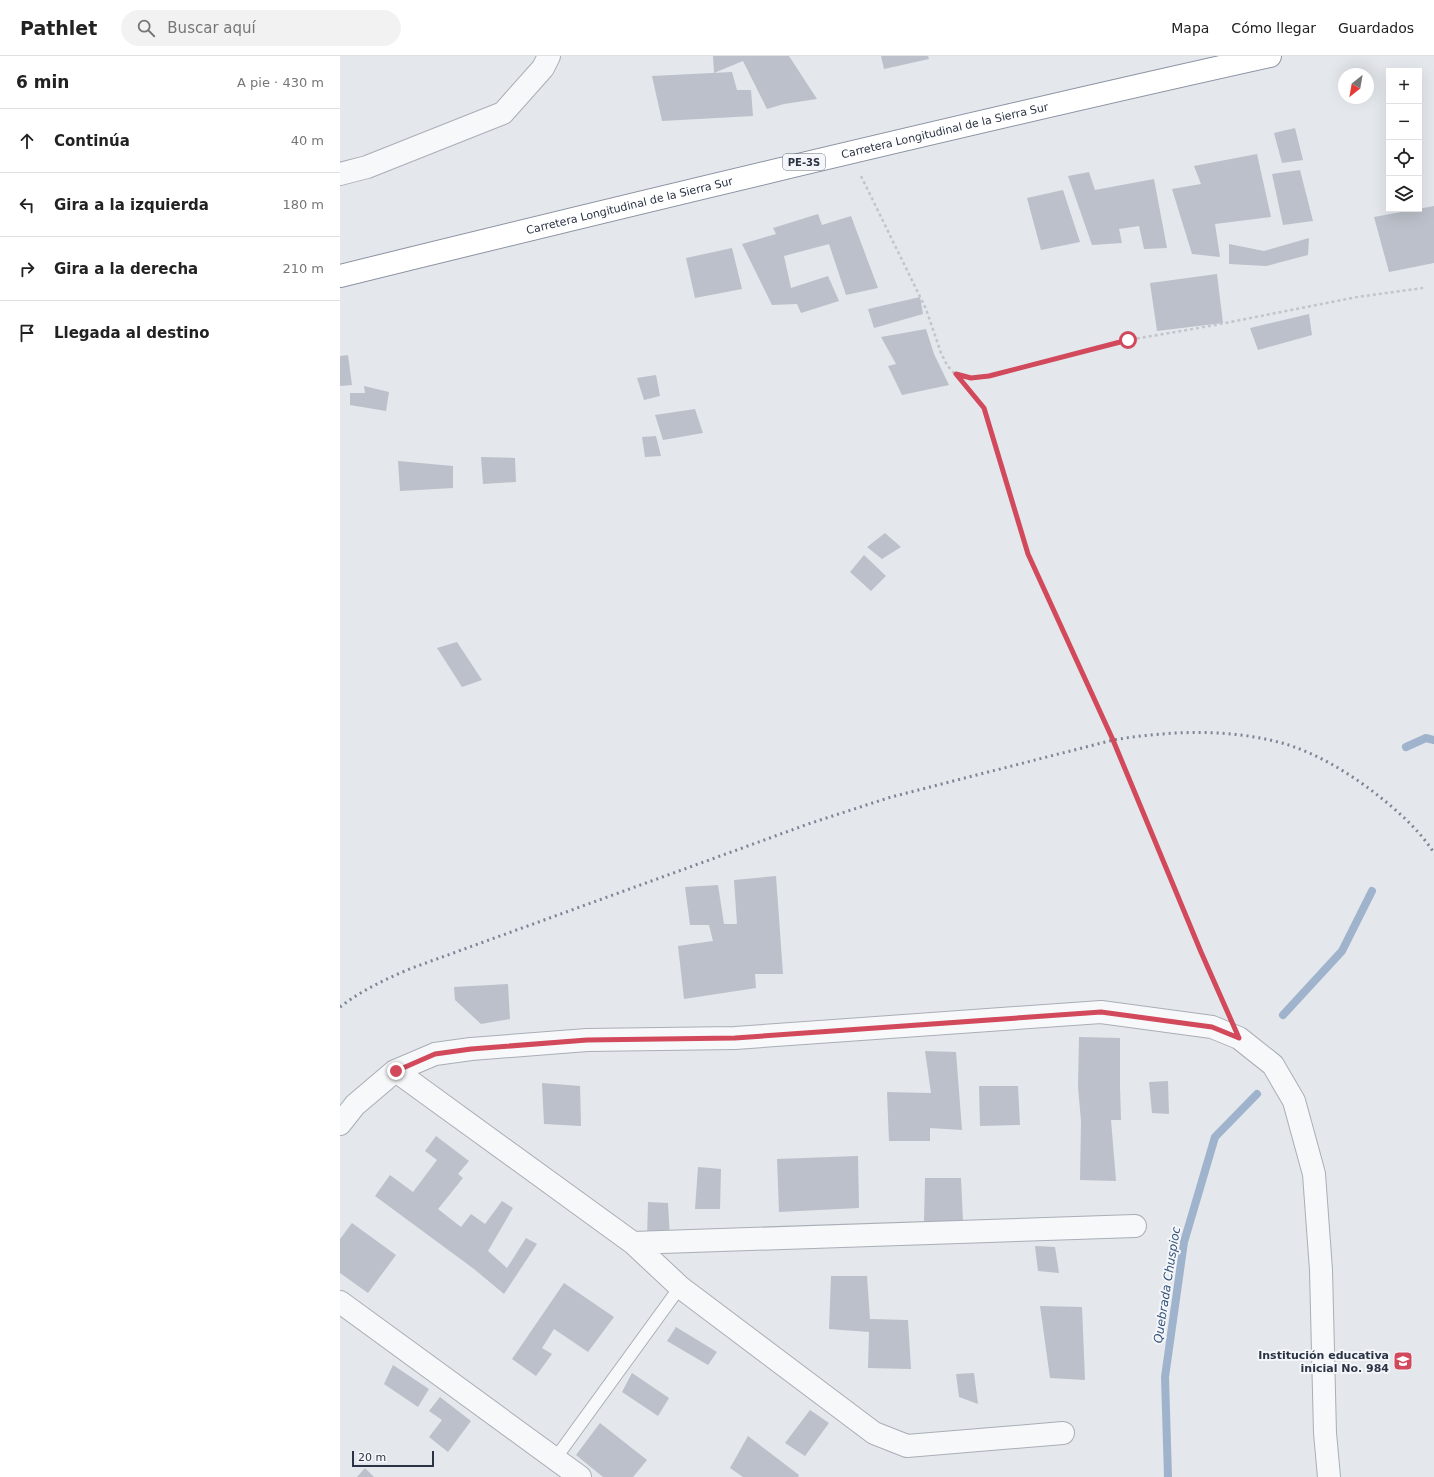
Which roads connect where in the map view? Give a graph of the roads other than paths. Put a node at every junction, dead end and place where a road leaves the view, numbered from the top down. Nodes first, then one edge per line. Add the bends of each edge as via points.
1 (549, 56) edge
2 (1270, 56) edge
3 (340, 174) edge
4 (340, 276) edge
5 (396, 1071) junction
6 (340, 1124) edge
7 (1135, 1226) dead end
8 (633, 1243) junction
9 (680, 1287) junction
10 (340, 1302) edge
11 (1063, 1433) dead end
12 (555, 1459) junction
13 (580, 1477) edge
14 (1329, 1477) edge

1 - 3 street via 543,68 503,113 367,167
2 - 4 highway, Carretera Longitudinal de la Sierra Sur / PE-3S via 849,152
5 - 6 street via 355,1105
5 - 8 street
5 - 14 street via 435,1054 471,1049 587,1040 735,1038 1101,1012 1212,1027 1239,1038 1273,1065 1294,1101 1314,1174 1321,1270 1325,1433
7 - 8 street
8 - 9 street
9 - 11 street via 874,1433 907,1446
9 - 12 lane
10 - 12 street
12 - 13 street

